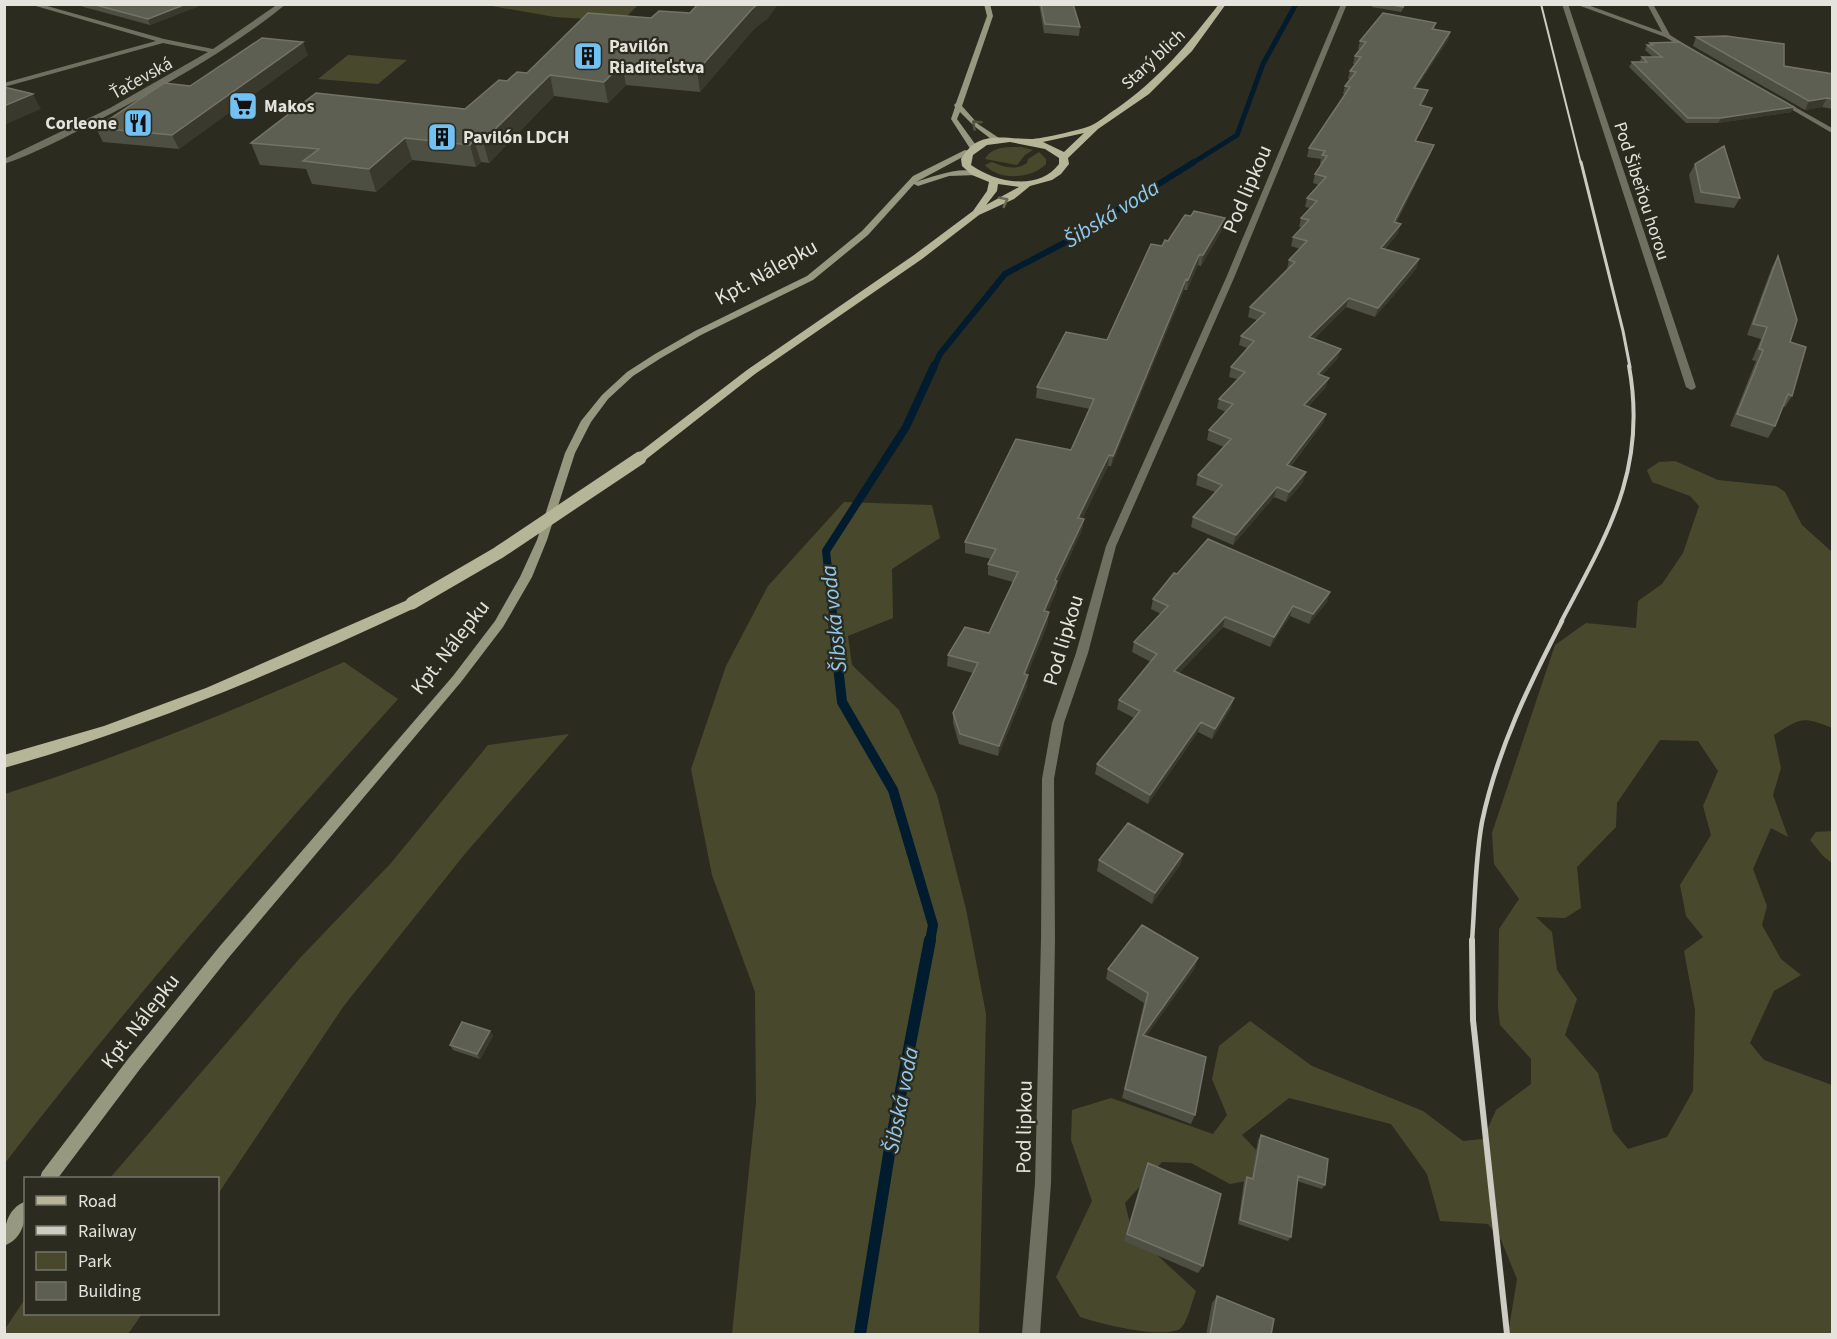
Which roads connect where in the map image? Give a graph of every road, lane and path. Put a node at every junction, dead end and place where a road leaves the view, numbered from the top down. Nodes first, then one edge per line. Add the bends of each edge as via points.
1 (32, 4) edge
2 (283, 4) edge
3 (987, 4) edge
4 (1223, 4) edge
5 (1344, 4) edge
6 (1565, 4) edge
7 (1578, 4) edge
8 (1650, 4) edge
9 (1667, 36) junction
10 (163, 40) junction
11 (214, 51) junction
12 (1698, 54) edge
13 (4, 86) edge
14 (1770, 95) edge
15 (957, 105) junction
16 (1095, 127) junction
17 (1833, 131) edge
18 (998, 140) junction
19 (1035, 141) junction
20 (971, 150) junction
21 (1063, 158) junction
22 (4, 162) edge
23 (975, 173) junction
24 (994, 181) junction
25 (1028, 183) junction
26 (903, 191) junction
27 (976, 213) junction
28 (1691, 387) dead end
29 (4, 762) edge
30 (49, 1177) edge
31 (24, 1212) edge
32 (4, 1238) edge
33 (1031, 1335) edge

1 - 10 street
2 - 11 street, Ťačevská
3 - 15 main road via 990,16
4 - 16 main road, Starý blich via 1189,50 1146,92
5 - 33 street, Pod lipkou via 1230,278 1111,546 1058,723 1048,779 1043,1183
6 - 28 street, Pod Šibeňou horou
7 - 9 street
8 - 9 street
9 - 12 street
10 - 11 street
10 - 13 street, Ťačevská
11 - 22 street, Ťačevská via 176,77 80,129
14 - 17 street
18 -> 15 main road
15 - 20 main road via 954,119
16 - 19 main road, Starý blich
16 - 21 main road, Starý blich
18 - 19 main road
18 - 20 main road
19 - 21 main road
20 - 23 main road via 967,166
20 - 26 main road, Kpt. Nálepku via 916,178
21 - 25 main road, Starý blich via 1060,171 1052,177
23 - 24 main road
23 - 26 main road, Kpt. Nálepku via 948,174
24 - 25 main road
24 - 27 main road via 992,191
27 -> 25 main road via 1002,203
26 - 30 main road, Kpt. Nálepku via 865,233 810,278 658,356 605,397 586,421 570,453 542,540 499,624 457,679 218,959
27 - 29 main road, bridge via 751,372 640,458 498,553 412,603 180,706
31 - 32 main road

